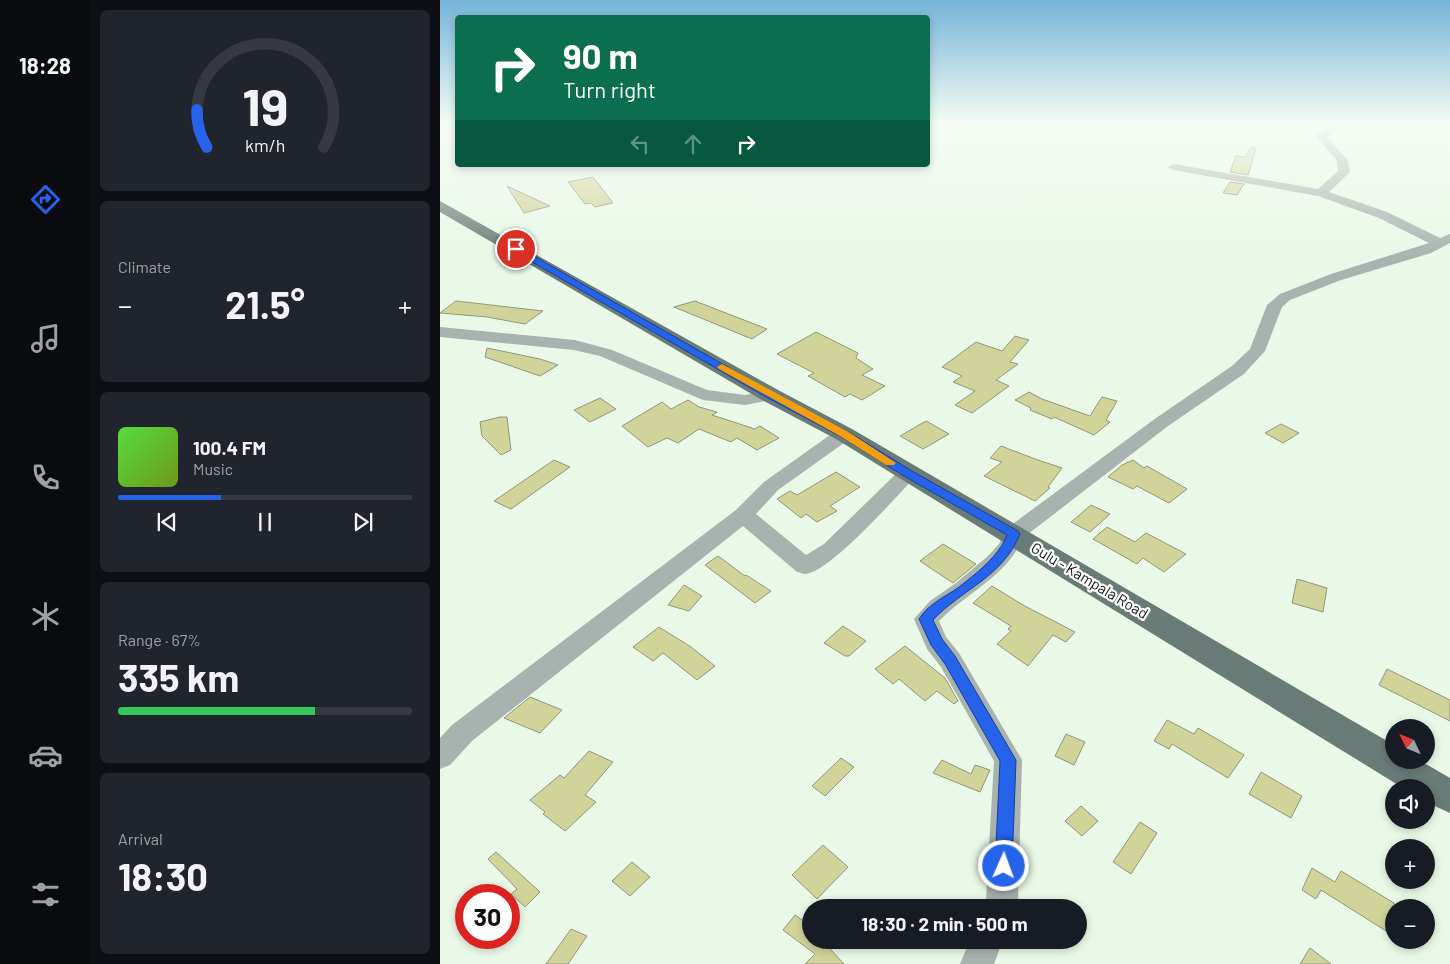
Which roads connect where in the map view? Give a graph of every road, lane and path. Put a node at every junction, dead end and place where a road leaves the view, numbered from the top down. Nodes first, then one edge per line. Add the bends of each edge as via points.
1 (1180, 168) edge
2 (1343, 168) edge
3 (1320, 193) junction
4 (440, 206) edge
5 (1442, 242) edge
6 (440, 332) edge
7 (770, 395) junction
8 (844, 434) junction
9 (908, 473) junction
10 (743, 515) junction
11 (1014, 534) junction
12 (440, 757) edge
13 (1450, 796) edge
14 (1002, 899) edge
15 (983, 949) edge
16 (977, 964) edge

1 - 3 street
2 - 3 street via 1344,172
3 - 5 street via 1383,215
4 - 7 main road, Gulu - Kampala Road
5 - 11 street via 1286,297 1275,305 1257,351 1238,370 1162,422
6 - 7 street via 575,345 606,353 702,395 745,400
7 - 8 main road, Gulu - Kampala Road
8 - 9 main road, Gulu - Kampala Road
8 - 10 street via 771,486
9 - 10 street via 832,549 805,566
9 - 11 main road, Gulu - Kampala Road
10 - 12 street via 462,732
11 - 13 main road, Gulu - Kampala Road
11 - 14 street via 1008,548 996,561 926,619 936,642 950,660 1008,760
15 - 16 street

